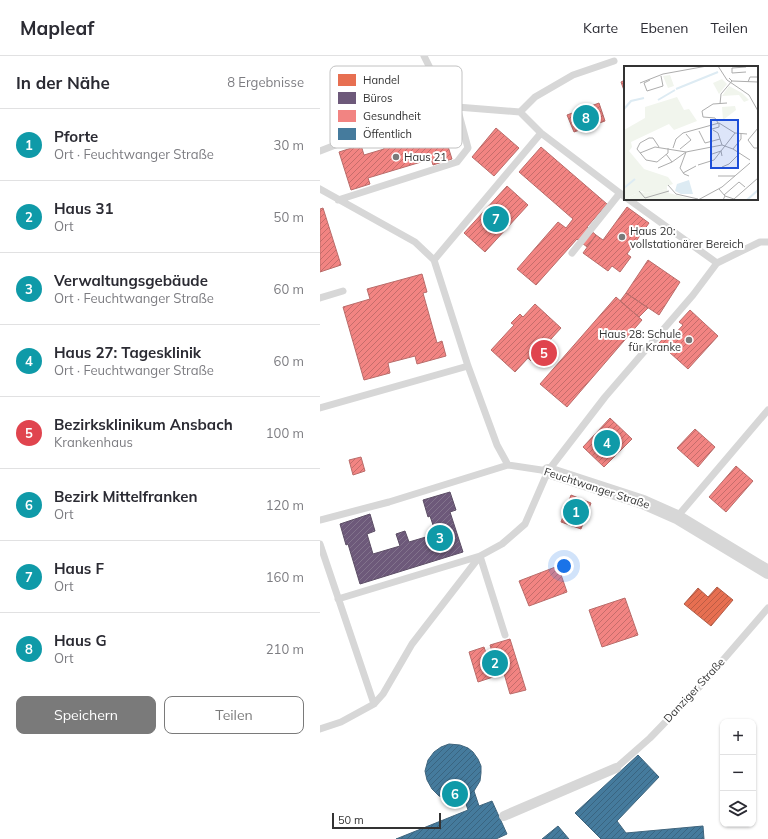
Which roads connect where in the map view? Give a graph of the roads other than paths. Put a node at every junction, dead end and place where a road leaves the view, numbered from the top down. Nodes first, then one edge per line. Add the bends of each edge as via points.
1 (424, 56) edge
2 (614, 61) dead end
3 (429, 66) edge
4 (462, 107) edge
5 (520, 112) junction
6 (462, 126) edge
7 (541, 132) junction
8 (330, 147) edge
9 (320, 151) edge
10 (320, 189) edge
11 (623, 195) edge
12 (338, 200) junction
13 (629, 200) edge
14 (768, 242) edge
15 (572, 253) dead end
16 (434, 260) junction
17 (718, 263) junction
18 (343, 290) dead end
19 (320, 298) edge
20 (468, 366) junction
21 (320, 408) edge
22 (768, 410) edge
23 (508, 465) junction
24 (548, 471) junction
25 (677, 517) junction
26 (320, 520) edge
27 (320, 544) edge
28 (480, 556) junction
29 (768, 572) edge
30 (338, 599) junction
31 (768, 608) edge
32 (505, 635) dead end
33 (374, 704) junction
34 (320, 729) edge
35 (616, 768) joint
36 (504, 816) dead end

1 - 3 lane
2 - 5 lane via 573,75 535,97
4 - 5 lane
5 - 7 lane
6 - 12 lane via 468,148 457,162
7 - 11 lane
7 - 16 lane
8 - 9 lane
10 - 12 lane
11 - 15 lane
12 - 16 lane via 415,242
13 - 17 lane
14 - 17 lane via 760,242
16 - 20 lane
17 - 24 lane via 605,397
18 - 19 lane
20 - 21 lane
20 - 23 lane
22 - 25 lane
23 - 24 lane, Feuchtwanger Straße
23 - 26 lane, Feuchtwanger Straße via 389,502
24 - 25 street, Feuchtwanger Straße via 643,502
24 - 28 lane via 525,524 502,544
25 - 29 street, Feuchtwanger Straße
27 - 30 lane
28 - 30 lane
28 - 32 lane
28 - 33 lane via 412,644 383,694
30 - 33 lane
31 - 35 lane, Danziger Straße via 704,682 650,738
33 - 34 lane via 341,722
35 - 36 street

